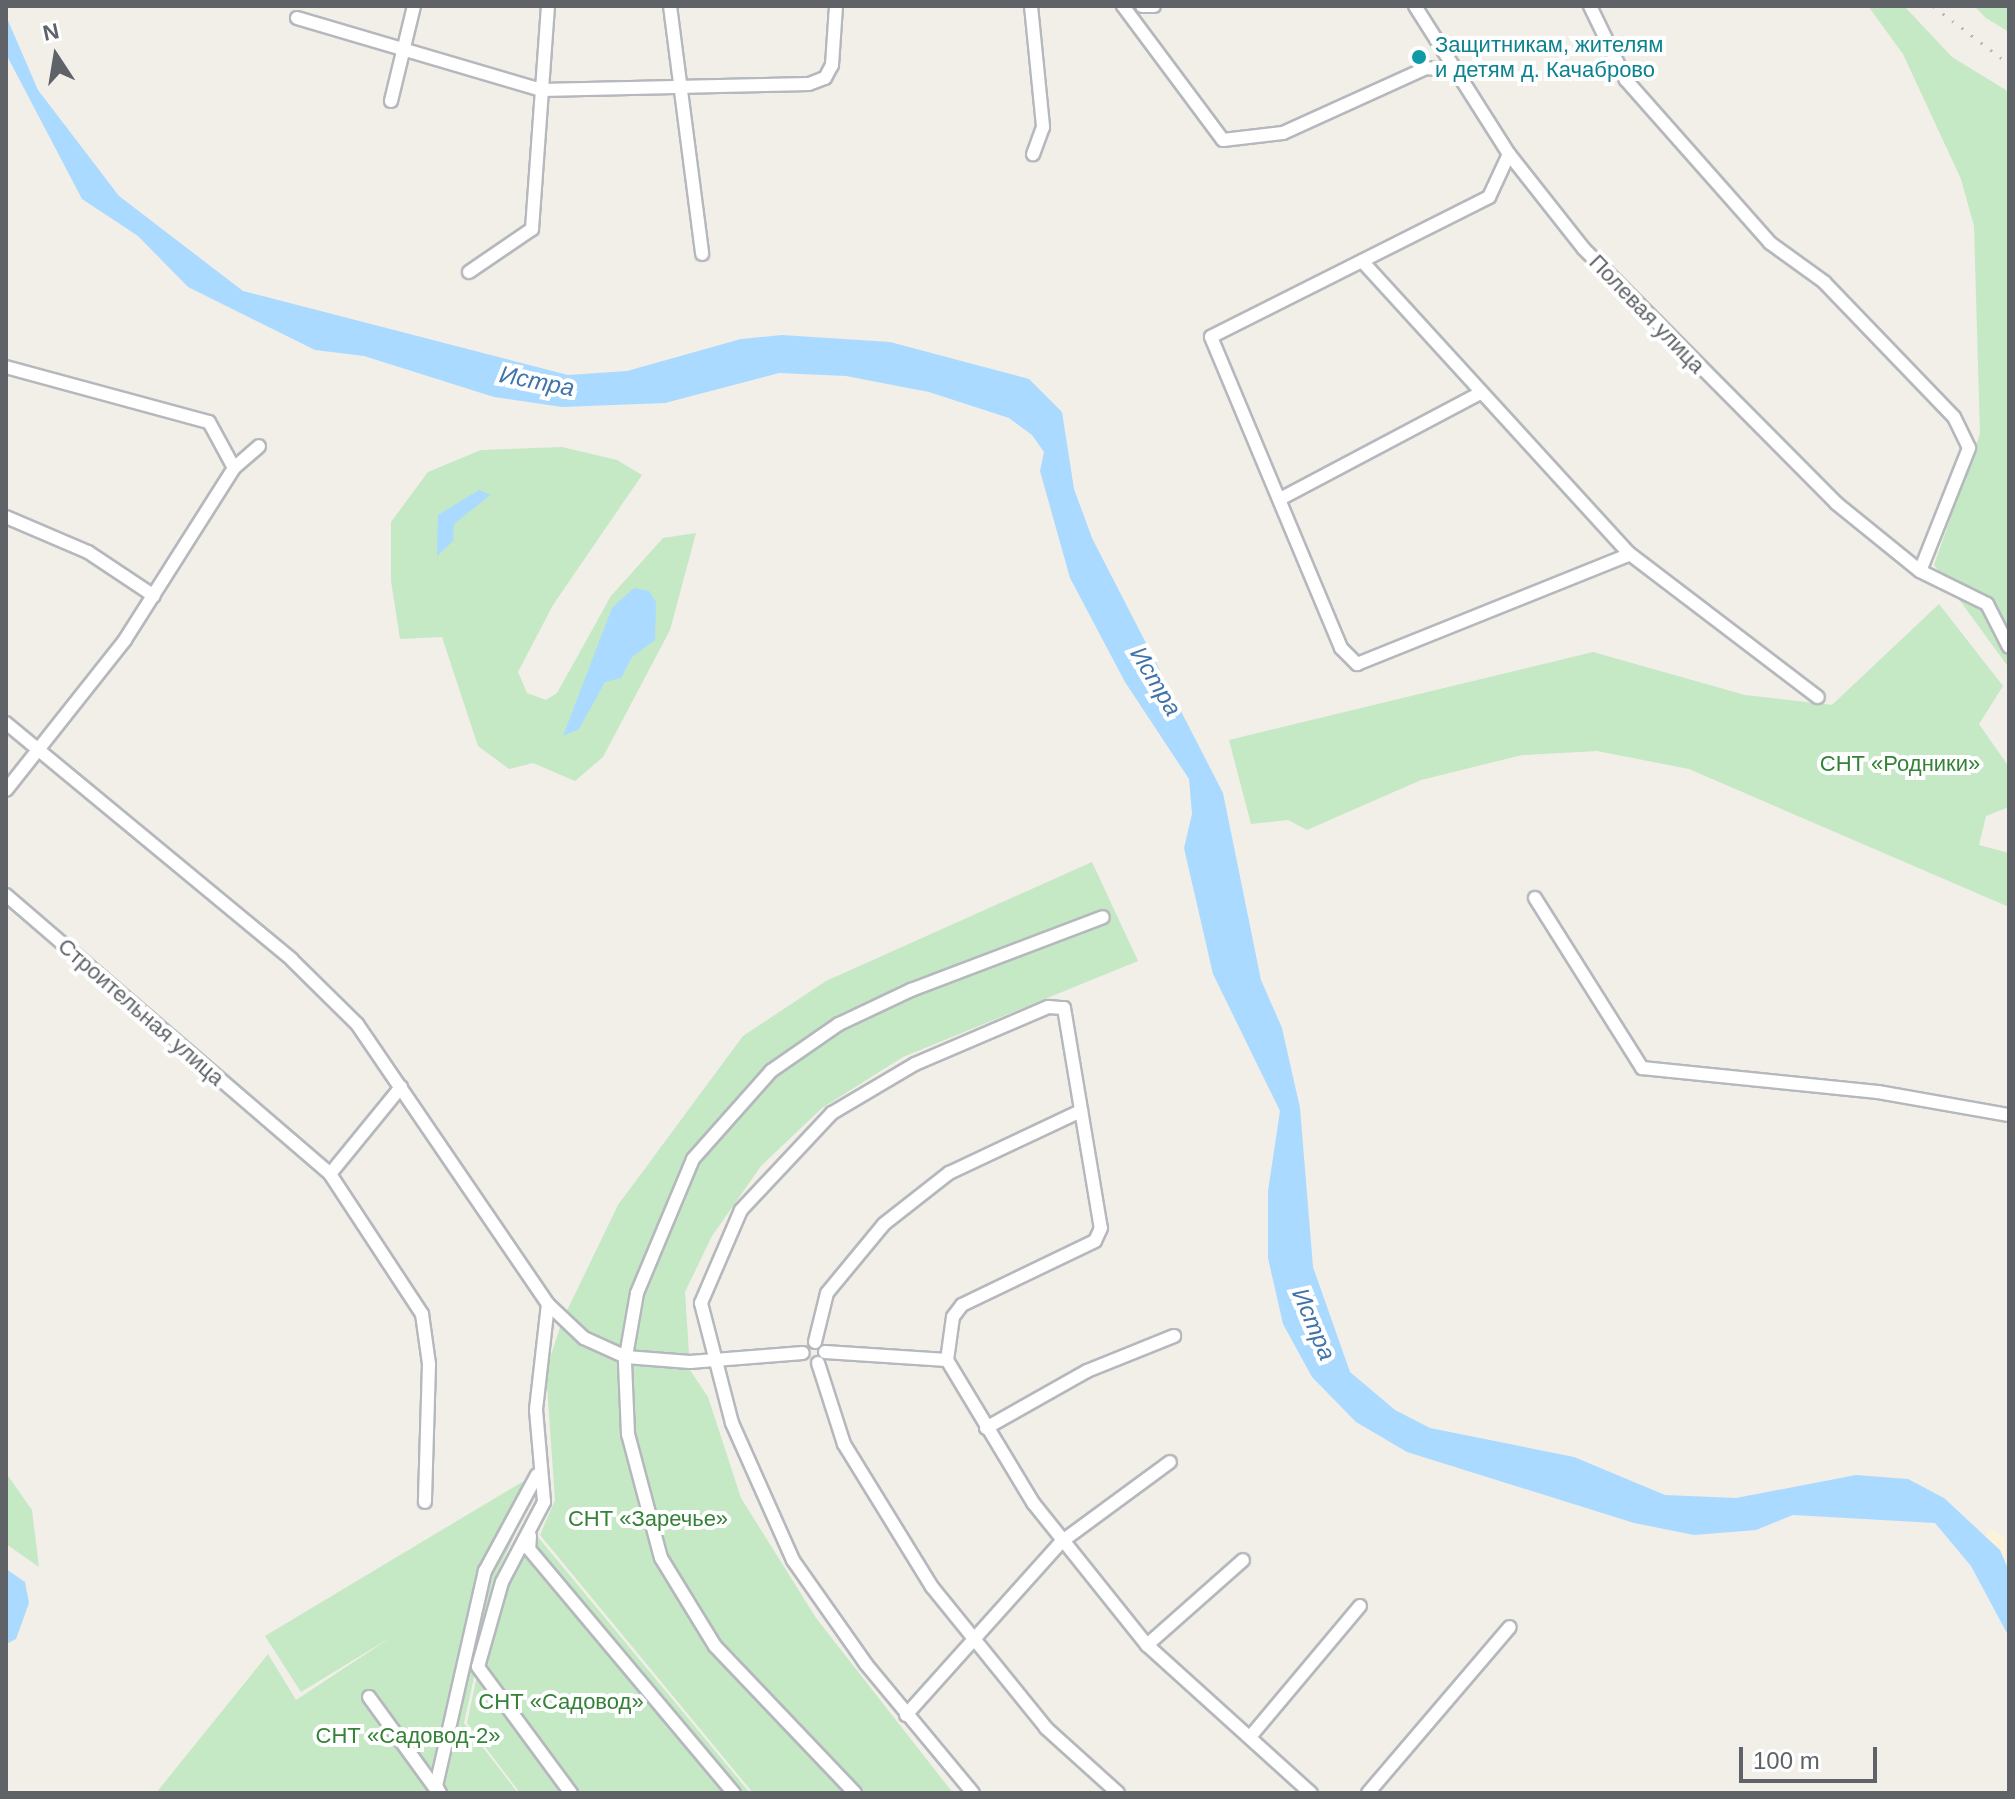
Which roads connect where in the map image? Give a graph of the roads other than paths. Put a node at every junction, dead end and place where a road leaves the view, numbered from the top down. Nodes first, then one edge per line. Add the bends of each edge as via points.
1 (414, 6) edge
2 (548, 6) edge
3 (670, 6) edge
4 (836, 6) edge
5 (1031, 6) edge
6 (1123, 6) edge
7 (1142, 6) edge
8 (1154, 6) edge
9 (1415, 6) edge
10 (1590, 6) edge
11 (297, 18) dead end
12 (402, 55) junction
13 (1455, 71) junction
14 (677, 85) junction
15 (541, 90) junction
16 (391, 101) dead end
17 (1033, 154) dead end
18 (1509, 154) junction
19 (702, 254) dead end
20 (1362, 261) junction
21 (469, 272) dead end
22 (6, 367) edge
23 (1478, 394) junction
24 (259, 446) dead end
25 (234, 468) junction
26 (1280, 499) junction
27 (6, 517) edge
28 (1630, 554) junction
29 (1925, 574) junction
30 (154, 596) junction
31 (2009, 647) edge
32 (1818, 697) dead end
33 (6, 723) edge
34 (37, 751) junction
35 (6, 790) edge
36 (6, 895) edge
37 (1535, 898) dead end
38 (1103, 917) dead end
39 (401, 1087) junction
40 (1081, 1111) junction
41 (2009, 1115) edge
42 (330, 1174) junction
43 (548, 1304) junction
44 (1174, 1336) dead end
45 (815, 1342) junction
46 (803, 1353) junction
47 (714, 1356) junction
48 (626, 1357) junction
49 (821, 1357) junction
50 (947, 1360) junction
51 (986, 1428) junction
52 (1170, 1462) dead end
53 (537, 1475) junction
54 (425, 1502) dead end
55 (530, 1534) junction
56 (1061, 1542) junction
57 (1243, 1560) dead end
58 (1360, 1606) dead end
59 (1510, 1627) dead end
60 (976, 1638) junction
61 (1147, 1645) junction
62 (369, 1697) dead end
63 (906, 1715) junction
64 (1250, 1737) junction
65 (437, 1791) edge
66 (571, 1793) edge
67 (734, 1793) edge
68 (855, 1793) edge
69 (973, 1793) edge
70 (1118, 1793) edge
71 (1311, 1793) edge
72 (1368, 1793) edge

1 - 12 street
2 - 15 street
3 - 14 street
4 - 14 street via 825,78
5 - 17 street via 1043,127
6 - 13 street via 1223,140 1283,133 1426,68
7 - 8 street
9 - 13 street, Полевая улица
10 - 29 street via 1626,80 1770,243 1824,282 1954,417 1969,448
11 - 12 street
12 - 15 street
12 - 16 street
13 - 18 street, Полевая улица
14 - 15 street
14 - 19 street
15 - 21 street via 532,229
18 - 20 street via 1489,197
18 - 29 street, Полевая улица via 1584,249 1681,350 1836,503
20 - 23 street
20 - 26 street via 1211,337
22 - 25 street via 209,422
23 - 26 street
23 - 28 street
24 - 25 street
25 - 30 street
26 - 28 street via 1341,648 1357,664
27 - 30 street via 88,552
28 - 32 street
29 - 31 street, Полевая улица via 1987,604
30 - 34 street
33 - 34 street
34 - 35 street
34 - 39 street via 292,960 357,1024
36 - 42 street, Строительная улица
37 - 41 street via 1642,1068 1878,1092
38 - 48 street via 911,990 839,1024 771,1071 693,1159 666,1211 637,1293
39 - 42 street
39 - 43 street
40 - 45 street via 949,1173 884,1224 827,1293
40 - 47 street via 1064,1008 1048,1007 915,1064 832,1113 758,1187 713,1262 701,1303
40 - 50 street via 1101,1228 1095,1241 962,1305 953,1317
42 - 54 street, Строительная улица via 422,1314 429,1364
43 - 48 street via 584,1338
43 - 53 street
44 - 51 street via 1087,1371
45 - 46 street
45 - 49 street
46 - 47 street
46 - 49 street
47 - 48 street
47 - 63 street via 756,1489 793,1560
48 - 68 street via 636,1483 686,1606
49 - 50 street
49 - 60 street via 844,1444 932,1587
50 - 51 street
51 - 56 street
52 - 56 street
53 - 55 street via 544,1502
53 - 65 street via 485,1571
55 - 66 street via 502,1582 478,1667
55 - 67 street via 529,1549
56 - 60 street
56 - 61 street
57 - 61 street
58 - 64 street
59 - 72 street
60 - 63 street
60 - 70 street via 1046,1728
61 - 64 street
62 - 65 street
63 - 69 street
64 - 71 street

